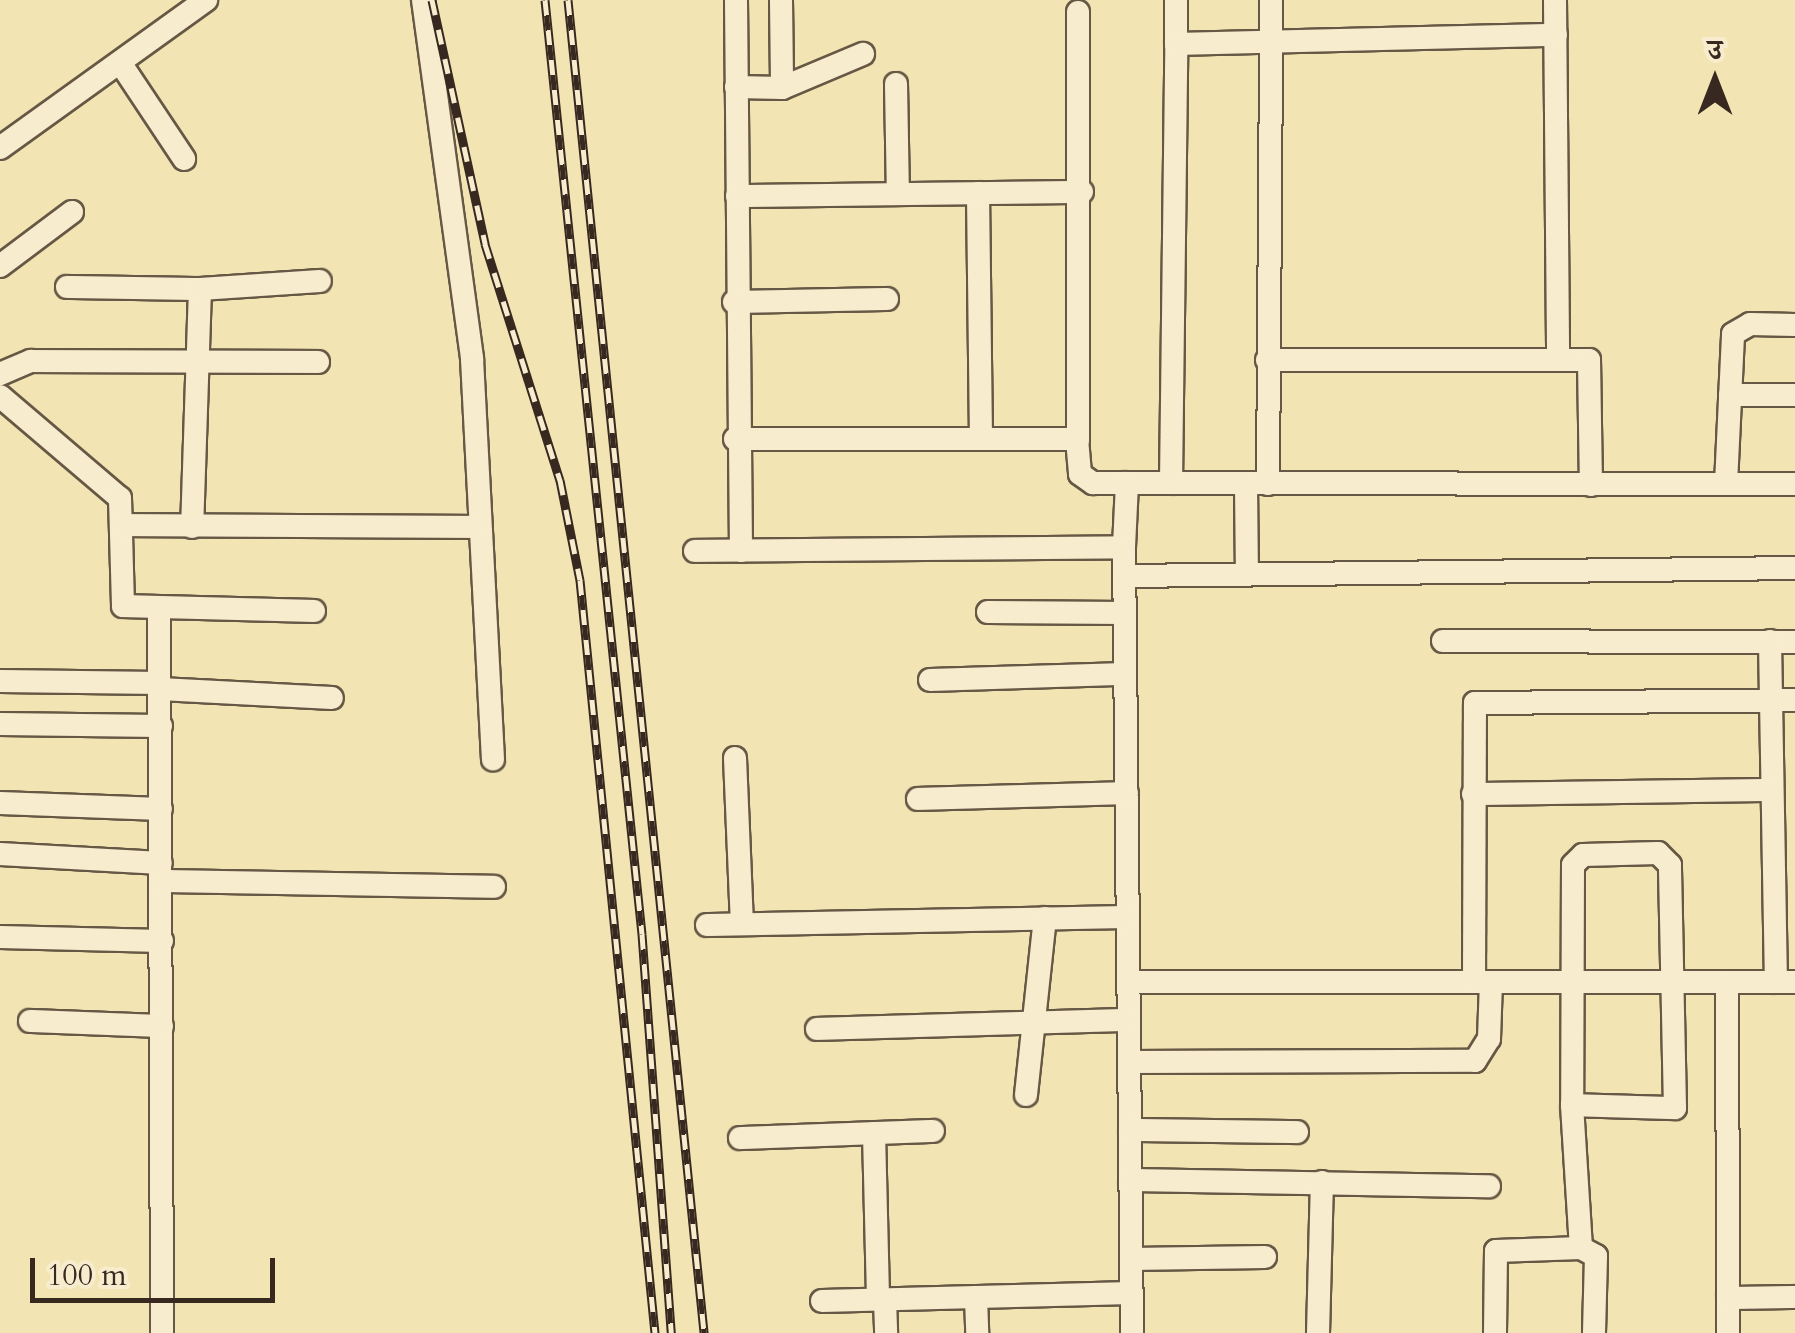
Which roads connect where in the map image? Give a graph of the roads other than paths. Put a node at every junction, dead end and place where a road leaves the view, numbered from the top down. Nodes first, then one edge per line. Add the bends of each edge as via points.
1 (423, 0) edge
2 (736, 0) edge
3 (781, 0) edge
4 (1176, 0) edge
5 (1270, 0) edge
6 (1555, 0) edge
7 (202, 2) edge
8 (1078, 12) dead end
9 (1556, 35) junction
10 (1270, 41) junction
11 (1176, 44) junction
12 (863, 54) dead end
13 (121, 64) junction
14 (896, 84) dead end
15 (736, 87) junction
16 (782, 88) junction
17 (0, 148) edge
18 (184, 159) dead end
19 (1082, 192) junction
20 (978, 193) junction
21 (898, 194) junction
22 (738, 196) junction
23 (72, 212) dead end
24 (0, 266) edge
25 (320, 282) dead end
26 (67, 287) dead end
27 (200, 289) junction
28 (887, 298) dead end
29 (734, 302) junction
30 (1795, 325) edge
31 (1558, 359) junction
32 (1267, 360) junction
33 (195, 362) junction
34 (318, 362) dead end
35 (0, 374) edge
36 (1730, 395) junction
37 (1795, 395) edge
38 (0, 396) edge
39 (981, 438) junction
40 (735, 439) junction
41 (1078, 440) junction
42 (1127, 483) junction
43 (1172, 483) junction
44 (1257, 484) junction
45 (1726, 484) junction
46 (1795, 484) edge
47 (1591, 485) junction
48 (123, 525) junction
49 (192, 527) junction
50 (475, 527) junction
51 (1124, 548) junction
52 (741, 551) junction
53 (694, 552) dead end
54 (1795, 568) edge
55 (1247, 573) junction
56 (1126, 576) junction
57 (159, 608) junction
58 (314, 611) dead end
59 (988, 612) dead end
60 (1126, 613) junction
61 (1443, 641) dead end
62 (1770, 641) junction
63 (1795, 642) edge
64 (1126, 674) junction
65 (930, 680) dead end
66 (0, 681) edge
67 (160, 686) junction
68 (332, 698) dead end
69 (1795, 700) edge
70 (1768, 702) junction
71 (0, 724) edge
72 (161, 726) junction
73 (735, 758) dead end
74 (492, 759) dead end
75 (1771, 790) junction
76 (1126, 793) junction
77 (1473, 794) junction
78 (918, 799) dead end
79 (0, 803) edge
80 (160, 809) junction
81 (0, 854) edge
82 (161, 872) junction
83 (494, 887) dead end
84 (1128, 916) junction
85 (1046, 918) junction
86 (742, 924) junction
87 (707, 925) dead end
88 (0, 937) edge
89 (162, 941) junction
90 (1128, 982) junction
91 (1482, 982) junction
92 (1571, 982) junction
93 (1785, 982) edge
94 (1727, 983) junction
95 (1673, 984) junction
96 (1129, 1020) junction
97 (30, 1022) dead end
98 (1034, 1022) junction
99 (162, 1026) junction
100 (817, 1029) dead end
101 (1129, 1062) junction
102 (1026, 1095) dead end
103 (1572, 1105) junction
104 (1130, 1130) junction
105 (933, 1131) dead end
106 (1298, 1132) dead end
107 (874, 1133) junction
108 (740, 1138) dead end
109 (1130, 1180) junction
110 (1322, 1182) junction
111 (1489, 1186) dead end
112 (1580, 1248) junction
113 (1265, 1257) dead end
114 (1131, 1259) junction
115 (1132, 1293) junction
116 (976, 1297) junction
117 (1728, 1298) junction
118 (1795, 1298) edge
119 (882, 1300) junction
120 (822, 1301) dead end
121 (162, 1333) edge
122 (886, 1333) edge
123 (976, 1333) edge
124 (1132, 1333) edge
125 (1318, 1333) edge
126 (1495, 1333) edge
127 (1594, 1333) edge
128 (1728, 1333) edge

1 - 50 street via 472,359
2 - 15 street
3 - 16 street
4 - 11 street
5 - 10 street
6 - 9 street
7 - 13 street
8 - 19 street
9 - 10 street
9 - 31 street
10 - 11 street
10 - 32 street
11 - 43 street
12 - 16 street
13 - 17 street
13 - 18 street
14 - 21 street
15 - 16 street
15 - 22 street
19 - 20 street
19 - 41 street
20 - 21 street
20 - 39 street
21 - 22 street
22 - 29 street
23 - 24 street
25 - 27 street
26 - 27 street
27 - 33 street
28 - 29 street
29 - 40 street
30 - 36 street via 1738,326
31 - 32 street
31 - 47 street via 1592,362
32 - 44 street
33 - 34 street
33 - 35 street via 31,362
33 - 49 street
36 - 37 street
36 - 45 street
38 - 48 street via 120,498
39 - 40 street
39 - 41 street
40 - 52 street
41 - 42 street via 1086,482
42 - 43 street
42 - 51 street
43 - 44 street
44 - 47 street
44 - 55 street
45 - 46 street
45 - 47 street
48 - 49 street
48 - 57 street via 120,602
49 - 50 street
50 - 74 street
51 - 52 street
51 - 56 street
52 - 53 street
54 - 55 street
55 - 56 street
56 - 60 street
57 - 58 street
57 - 67 street
59 - 60 street
60 - 64 street
61 - 62 street
62 - 63 street
62 - 70 street
64 - 65 street
64 - 76 street
66 - 67 street
67 - 68 street
67 - 72 street
69 - 70 street
70 - 75 street
70 - 77 street via 1475,702
71 - 72 street
72 - 80 street
73 - 86 street
75 - 77 street
75 - 93 street
76 - 78 street
76 - 84 street
77 - 91 street
79 - 80 street
80 - 82 street
81 - 82 street
82 - 83 street
82 - 89 street
84 - 85 street
84 - 90 street
85 - 86 street
85 - 98 street
86 - 87 street
88 - 89 street
89 - 99 street
90 - 91 street
90 - 96 street
91 - 92 street
91 - 101 street via 1487,1052 1475,1062
92 - 95 street
92 - 95 street via 1574,860 1658,853 1670,865
92 - 103 street
93 - 94 street
94 - 95 street
94 - 117 street
95 - 103 street via 1675,1108
96 - 98 street
96 - 101 street
97 - 99 street
98 - 100 street
98 - 102 street
99 - 121 street
101 - 104 street
103 - 112 street
104 - 106 street
104 - 109 street
105 - 107 street
107 - 108 street
107 - 119 street
109 - 110 street
109 - 114 street
110 - 111 street
110 - 125 street
112 - 126 street via 1496,1250
112 - 127 street via 1596,1256
113 - 114 street
114 - 115 street
115 - 116 street
115 - 124 street
116 - 119 street
116 - 123 street
117 - 118 street
117 - 128 street
119 - 120 street
119 - 122 street

